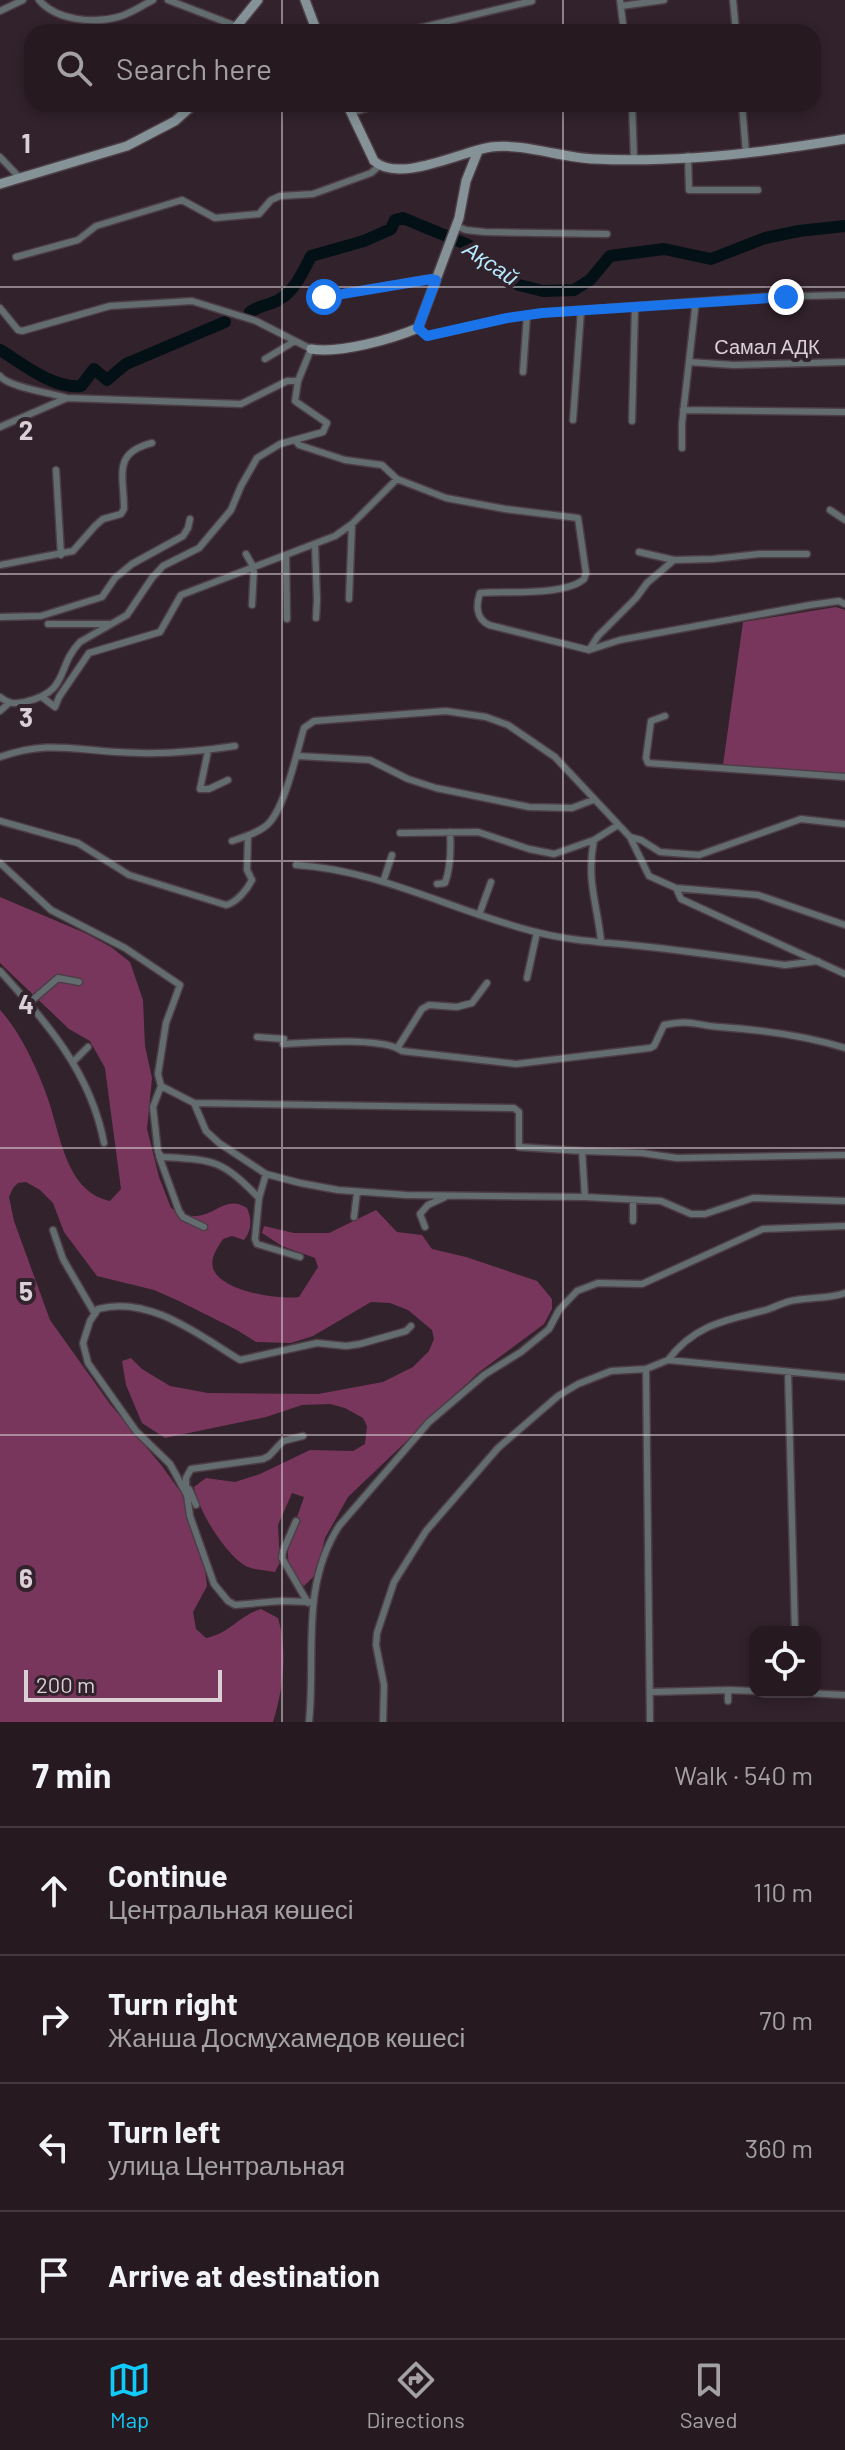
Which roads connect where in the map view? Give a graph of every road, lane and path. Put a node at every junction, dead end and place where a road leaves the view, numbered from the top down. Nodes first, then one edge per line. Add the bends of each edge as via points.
1 (23, 0) edge
2 (39, 0) edge
3 (153, 0) edge
4 (168, 0) edge
5 (258, 0) edge
6 (305, 0) edge
7 (664, 0) edge
8 (733, 0) edge
9 (53, 1) edge
10 (532, 1) edge
11 (513, 2) edge
12 (621, 3) edge
13 (50, 9) junction
14 (0, 11) edge
15 (223, 24) edge
16 (238, 24) edge
17 (314, 24) edge
18 (432, 24) edge
19 (623, 24) edge
20 (735, 24) edge
21 (185, 112) edge
22 (351, 112) edge
23 (632, 112) edge
24 (743, 112) edge
25 (845, 139) edge
26 (478, 151) junction
27 (746, 153) junction
28 (688, 156) junction
29 (0, 157) edge
30 (634, 159) junction
31 (379, 166) junction
32 (21, 179) junction
33 (0, 184) edge
34 (758, 190) dead end
35 (455, 228) junction
36 (607, 234) dead end
37 (16, 257) dead end
38 (436, 280) junction
39 (845, 295) edge
40 (324, 297) dead end
41 (693, 302) junction
42 (635, 307) junction
43 (0, 308) edge
44 (581, 311) junction
45 (527, 315) junction
46 (418, 328) junction
47 (295, 341) junction
48 (311, 349) junction
49 (265, 359) dead end
50 (689, 362) junction
51 (845, 362) edge
52 (523, 372) dead end
53 (0, 376) edge
54 (298, 381) junction
55 (67, 398) junction
56 (683, 410) junction
57 (845, 412) edge
58 (573, 420) dead end
59 (632, 421) dead end
60 (0, 427) edge
61 (295, 440) junction
62 (152, 443) dead end
63 (682, 448) dead end
64 (56, 470) dead end
65 (397, 479) junction
66 (830, 510) dead end
67 (190, 519) dead end
68 (845, 520) edge
69 (352, 524) junction
70 (315, 545) junction
71 (639, 552) dead end
72 (246, 554) dead end
73 (807, 554) dead end
74 (61, 555) junction
75 (286, 555) junction
76 (674, 560) junction
77 (0, 565) edge
78 (254, 568) junction
79 (349, 599) dead end
80 (845, 604) edge
81 (252, 605) dead end
82 (0, 617) edge
83 (316, 618) dead end
84 (287, 619) dead end
85 (48, 624) dead end
86 (112, 624) junction
87 (589, 650) junction
88 (0, 697) edge
89 (42, 697) junction
90 (9, 703) junction
91 (0, 711) edge
92 (665, 716) dead end
93 (235, 746) dead end
94 (208, 751) junction
95 (298, 756) junction
96 (0, 757) edge
97 (845, 777) edge
98 (228, 780) dead end
99 (593, 800) junction
100 (0, 821) edge
101 (845, 824) edge
102 (618, 825) junction
103 (450, 832) junction
104 (400, 833) dead end
105 (248, 836) junction
106 (630, 837) junction
107 (594, 840) junction
108 (232, 841) dead end
109 (392, 855) dead end
110 (0, 863) edge
111 (296, 865) dead end
112 (383, 882) junction
113 (491, 882) dead end
114 (437, 884) dead end
115 (676, 888) junction
116 (479, 915) junction
117 (845, 925) edge
118 (537, 932) junction
119 (601, 941) junction
120 (818, 961) junction
121 (0, 971) edge
122 (845, 974) edge
123 (527, 978) dead end
124 (79, 982) dead end
125 (487, 983) dead end
126 (29, 1003) junction
127 (257, 1037) dead end
128 (665, 1044) dead end
129 (654, 1046) junction
130 (88, 1047) dead end
131 (398, 1047) junction
132 (845, 1048) edge
133 (73, 1062) junction
134 (161, 1086) junction
135 (194, 1103) junction
136 (104, 1143) dead end
137 (582, 1151) junction
138 (845, 1155) edge
139 (160, 1157) junction
140 (266, 1174) junction
141 (357, 1192) junction
142 (448, 1196) junction
143 (585, 1197) junction
144 (259, 1198) junction
145 (633, 1200) junction
146 (845, 1201) edge
147 (354, 1217) dead end
148 (633, 1221) dead end
149 (845, 1226) edge
150 (204, 1227) dead end
151 (425, 1227) dead end
152 (53, 1230) dead end
153 (300, 1257) dead end
154 (845, 1293) edge
155 (95, 1314) junction
156 (411, 1326) dead end
157 (668, 1360) junction
158 (646, 1369) junction
159 (788, 1372) junction
160 (845, 1377) edge
161 (303, 1436) dead end
162 (186, 1482) junction
163 (187, 1495) junction
164 (196, 1505) dead end
165 (296, 1521) dead end
166 (310, 1602) junction
167 (795, 1626) edge
168 (728, 1690) junction
169 (749, 1691) edge
170 (650, 1692) junction
171 (821, 1694) edge
172 (845, 1695) edge
173 (728, 1701) dead end
174 (309, 1722) edge
175 (383, 1722) edge
176 (650, 1722) edge

1 - 14 street
2 - 13 street
3 - 13 street via 108,19 61,15
4 - 15 street
5 - 16 street
6 - 17 street
7 - 12 street
8 - 20 street
9 - 13 street
10 - 11 street
11 - 18 street
12 - 19 street
21 - 32 street via 127,146
22 - 31 street
23 - 30 street
24 - 27 street
25 - 27 street
26 - 30 street via 502,147
26 - 31 street via 433,165
26 - 35 street
27 - 28 street
28 - 30 street
28 - 34 street via 689,190
29 - 32 street
31 - 37 street via 313,194 280,196 259,214 215,218 182,200 96,226 78,240
32 - 33 street
35 - 36 street
35 - 38 street
38 - 40 street
38 - 46 street
39 - 41 street
41 - 42 street
41 - 50 street
42 - 44 street
42 - 59 street
43 - 47 street via 22,331 110,306 192,301 256,321
44 - 45 street
44 - 58 street
45 - 46 street via 427,336
45 - 52 street
46 - 48 street via 335,350
47 - 48 street
47 - 49 street
48 - 54 street
50 - 51 street, Самал АДК
50 - 56 street
53 - 55 street via 13,386
54 - 55 street via 287,381 241,404
54 - 61 street via 295,401 327,423 323,432
55 - 60 street
56 - 57 street
56 - 63 street
61 - 65 street via 345,460 382,465
61 - 86 street via 257,458 224,521 199,548 163,566 127,615
62 - 74 street via 127,455 121,514 103,519 73,551
64 - 74 street
65 - 69 street
65 - 87 street via 462,501 578,518 586,573 581,583 480,593 477,607 483,623
66 - 68 street
67 - 82 street via 183,536 132,564 102,597 47,615
69 - 70 street
69 - 79 street
70 - 75 street
70 - 83 street
71 - 76 street
72 - 78 street
73 - 76 street
74 - 77 street
75 - 78 street
75 - 84 street
76 - 87 street
78 - 81 street
78 - 89 street via 181,595 160,632 89,653 55,707
80 - 87 street via 810,605
85 - 86 street
86 - 89 street via 75,647 60,680
88 - 90 street
89 - 90 street
90 - 91 street
92 - 97 street via 651,721 648,763
93 - 94 street
94 - 96 street via 49,745
94 - 98 street via 200,789
95 - 99 street via 370,760 436,788 529,807 572,808
95 - 99 street via 304,728 314,721 463,712 508,725 555,757
95 - 105 street via 275,815
99 - 102 street
100 - 105 street via 78,843 129,875 226,905 252,880 247,870
101 - 106 street via 801,819 699,855 660,852
102 - 106 street
102 - 107 street
103 - 104 street
103 - 107 street via 478,832 554,854
103 - 114 street via 447,877
105 - 108 street
106 - 115 street via 649,876
107 - 119 street via 591,892
109 - 112 street
110 - 134 street via 51,910 125,948 180,985 166,1023
111 - 112 street via 350,871
112 - 116 street
113 - 116 street
115 - 117 street via 758,895
115 - 120 street via 681,899
116 - 118 street
118 - 119 street
118 - 123 street
119 - 120 street via 785,965
120 - 122 street
121 - 126 street
124 - 126 street via 58,978
125 - 131 street via 472,1003 422,1009
126 - 133 street
127 - 131 street via 284,1039 283,1044
128 - 129 street
129 - 131 street via 516,1064
129 - 132 street via 664,1025 692,1021 782,1032
130 - 133 street
133 - 136 street via 95,1107
134 - 135 street
134 - 139 street via 152,1118
135 - 137 street via 514,1108 520,1115 519,1147
135 - 140 street via 206,1131
137 - 138 street via 677,1158
137 - 143 street
139 - 144 street via 215,1162
139 - 150 street via 183,1217
140 - 141 street
140 - 144 street
141 - 142 street
141 - 147 street
142 - 143 street
142 - 151 street via 422,1209
143 - 145 street
144 - 153 street via 257,1244
145 - 146 street via 661,1201 691,1214 753,1198
145 - 148 street
149 - 166 street via 763,1229 642,1284 598,1283 577,1291 549,1329 435,1417 339,1526
152 - 155 street via 63,1259
154 - 157 street via 730,1318 697,1333
155 - 156 street via 114,1306 154,1312 240,1360 317,1343 360,1344
155 - 163 street via 83,1343 88,1363 136,1431 170,1464
157 - 158 street
157 - 159 street
158 - 170 street
158 - 175 street via 611,1371 558,1396 498,1448 426,1531 394,1582 377,1633
159 - 160 street
159 - 167 street
161 - 162 street via 283,1441 263,1459 191,1469
162 - 163 street
162 - 164 street
163 - 166 street via 206,1564 228,1601 242,1606
165 - 166 street via 282,1558
166 - 174 street
168 - 169 street
168 - 170 street
168 - 173 street
170 - 176 street
171 - 172 street

